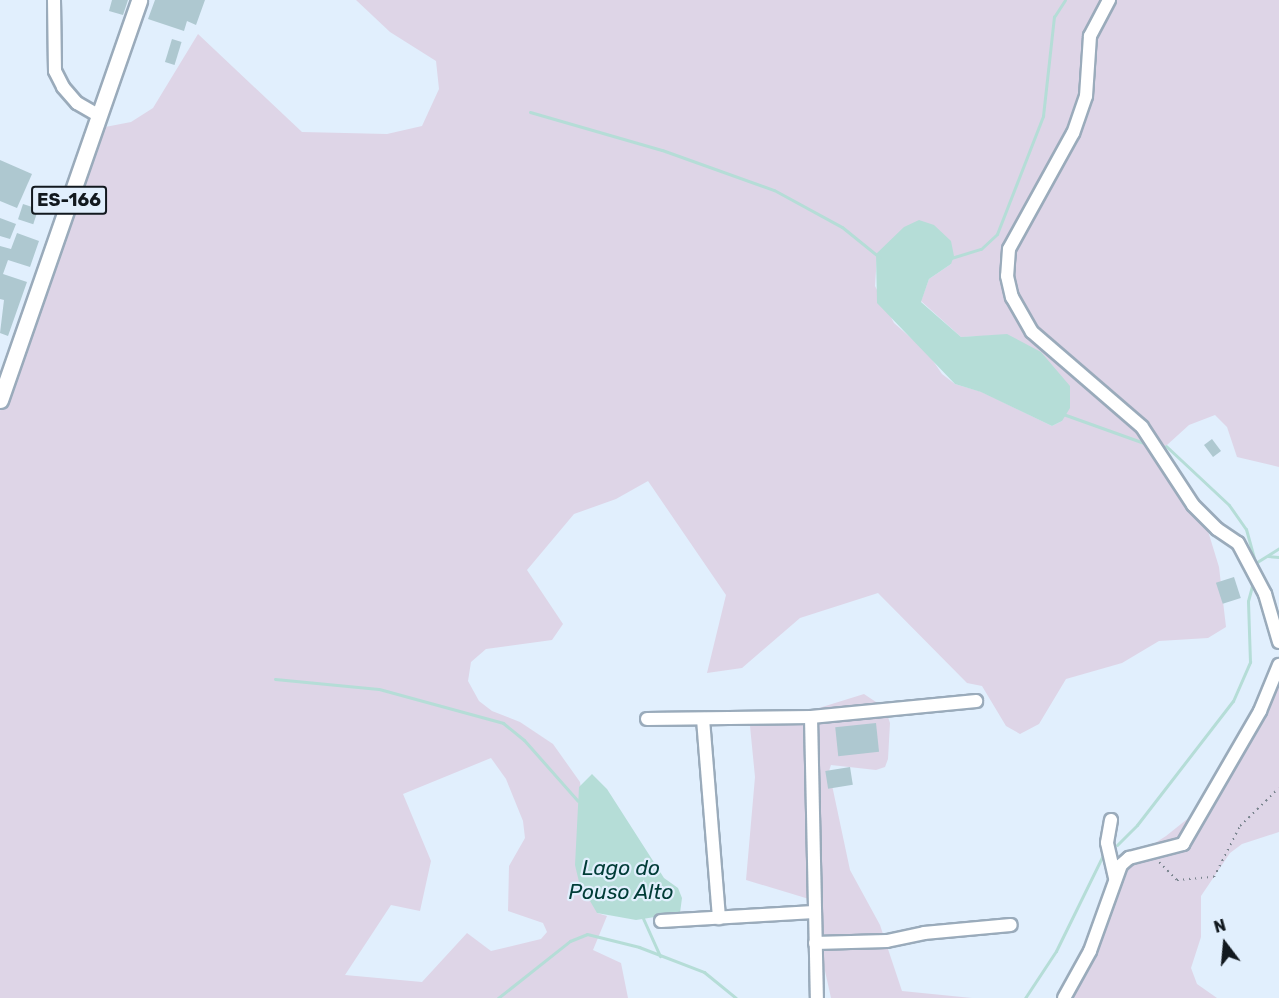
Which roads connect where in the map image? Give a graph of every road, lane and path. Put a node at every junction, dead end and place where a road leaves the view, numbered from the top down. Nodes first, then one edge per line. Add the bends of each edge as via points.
1 (54, 0) edge
2 (139, 0) edge
3 (1108, 0) edge
4 (98, 115) junction
5 (0, 400) edge
6 (1279, 642) edge
7 (1279, 664) edge
8 (976, 701) dead end
9 (811, 717) junction
10 (647, 719) dead end
11 (704, 719) junction
12 (1279, 788) edge
13 (1111, 820) dead end
14 (1150, 853) junction
15 (1115, 879) junction
16 (814, 912) junction
17 (719, 918) junction
18 (661, 921) dead end
19 (1011, 925) dead end
20 (815, 943) junction
21 (817, 998) edge
22 (1064, 998) edge

1 - 4 street via 55,71 77,103
2 - 4 main road, ES-166
3 - 6 street via 1090,36 1086,96 1073,133 1009,249 1007,276 1012,297 1032,332 1142,427 1193,505 1238,543 1264,594
4 - 5 main road, ES-166
7 - 14 street via 1260,711 1183,844
8 - 9 street
9 - 11 street
9 - 16 street
10 - 11 street
11 - 17 street
12 - 14 path via 1240,826 1214,877 1177,880
13 - 15 street via 1107,843
14 - 15 street via 1130,858
15 - 22 street via 1090,951
16 - 17 street
16 - 20 street
17 - 18 street
19 - 20 street via 924,933 887,941
20 - 21 street

